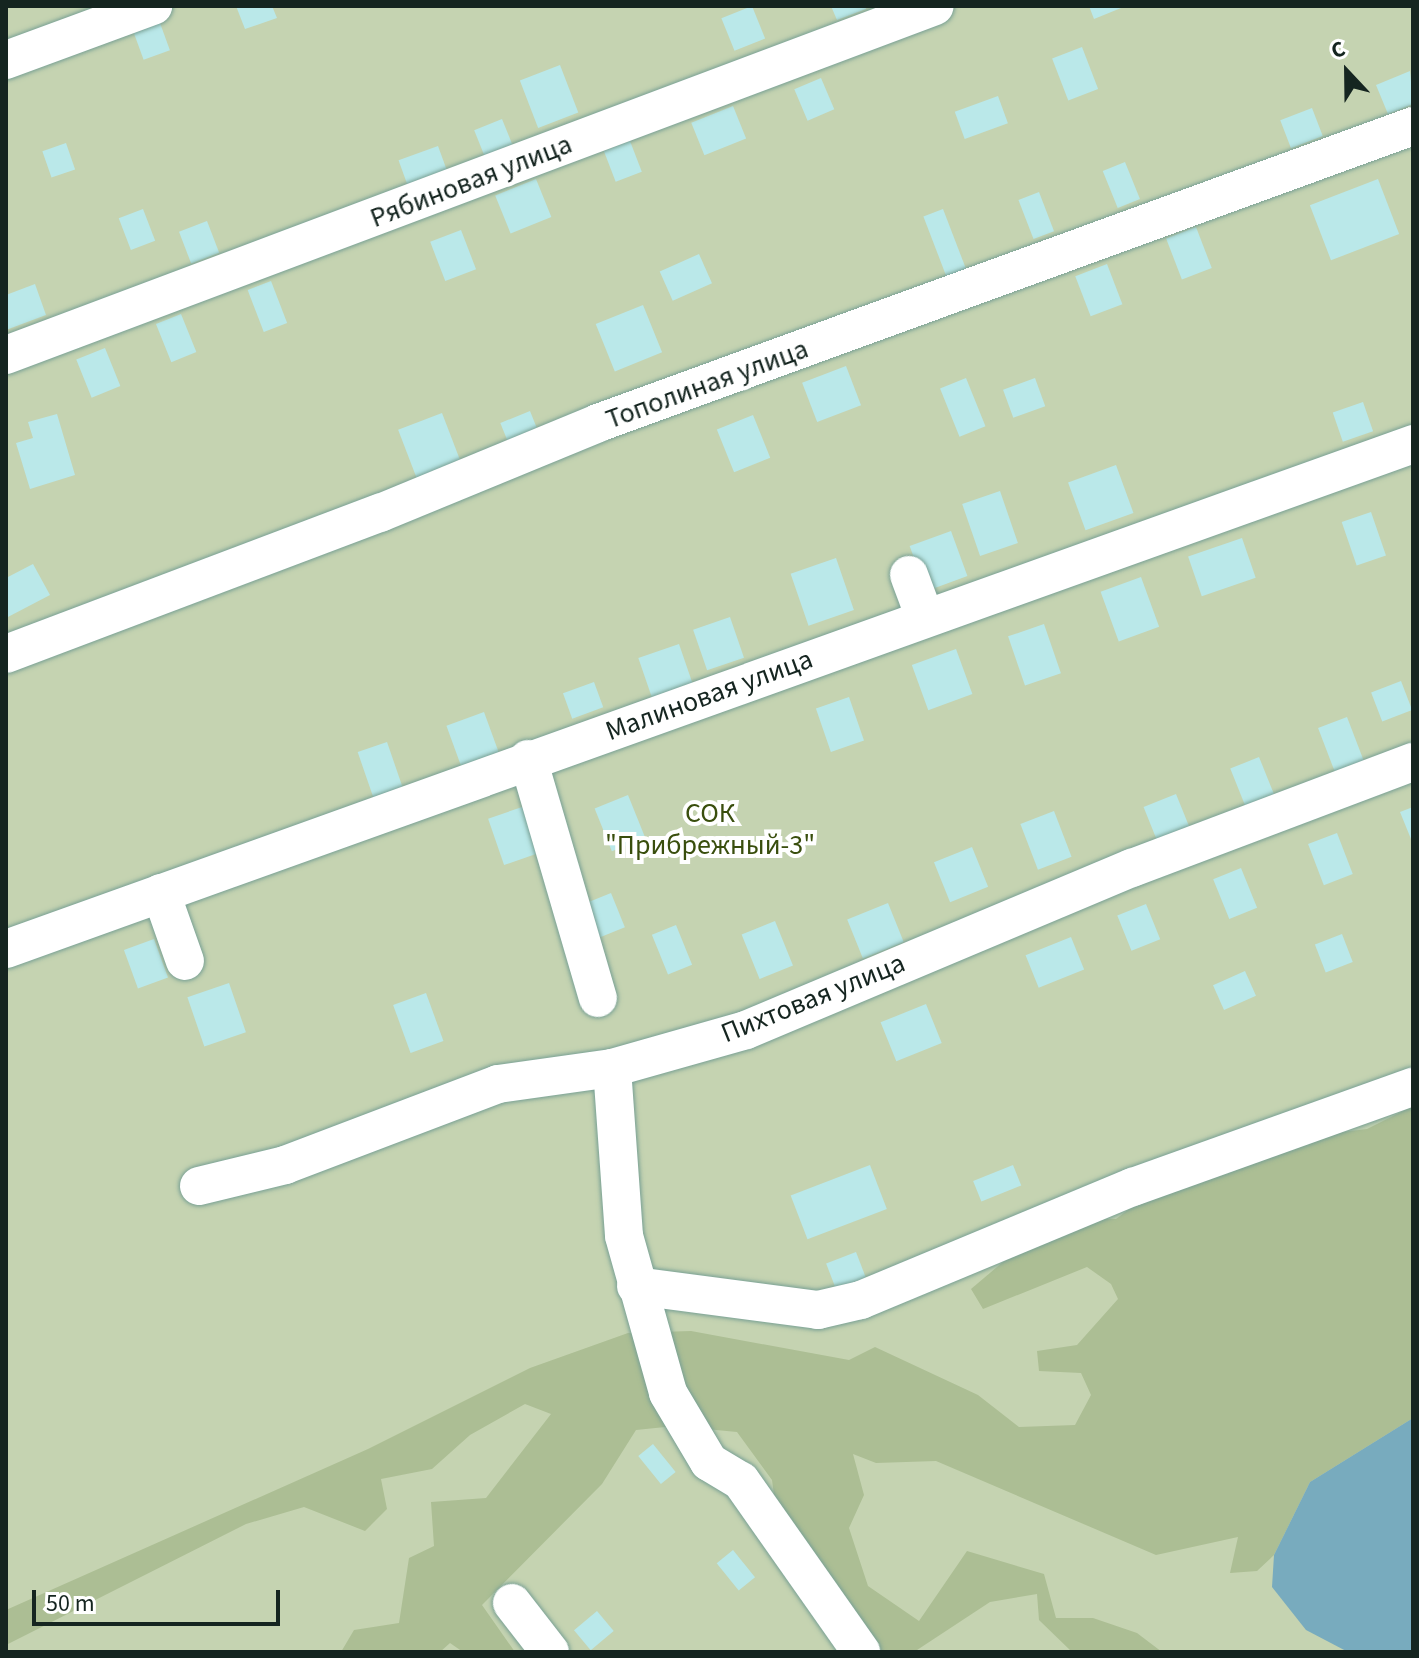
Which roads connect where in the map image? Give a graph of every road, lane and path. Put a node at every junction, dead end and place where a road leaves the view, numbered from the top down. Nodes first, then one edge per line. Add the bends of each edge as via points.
1 (153, 6) edge
2 (935, 6) edge
3 (6, 60) edge
4 (1413, 126) edge
5 (6, 355) edge
6 (1413, 444) edge
7 (909, 575) dead end
8 (925, 618) junction
9 (6, 654) edge
10 (528, 759) junction
11 (1413, 762) edge
12 (161, 893) junction
13 (6, 949) edge
14 (185, 961) dead end
15 (598, 998) dead end
16 (612, 1068) junction
17 (1413, 1087) edge
18 (199, 1186) dead end
19 (636, 1286) junction
20 (512, 1603) dead end
21 (550, 1652) edge
22 (861, 1652) edge

1 - 3 street
2 - 5 street, Рябиновая улица
4 - 9 street, Тополиная улица via 598,423 380,513
6 - 8 street, Малиновая улица
7 - 8 street
8 - 10 street, Малиновая улица
10 - 12 street, Малиновая улица
10 - 15 street
11 - 16 street, Пихтовая улица via 1132,868 746,1030
12 - 13 street, Малиновая улица
12 - 14 street
16 - 18 street, Пихтовая улица via 498,1084 285,1165
16 - 19 street via 624,1236
17 - 19 street via 1147,1181 861,1300 818,1310
19 - 22 street via 668,1393 709,1462 741,1481
20 - 21 street

